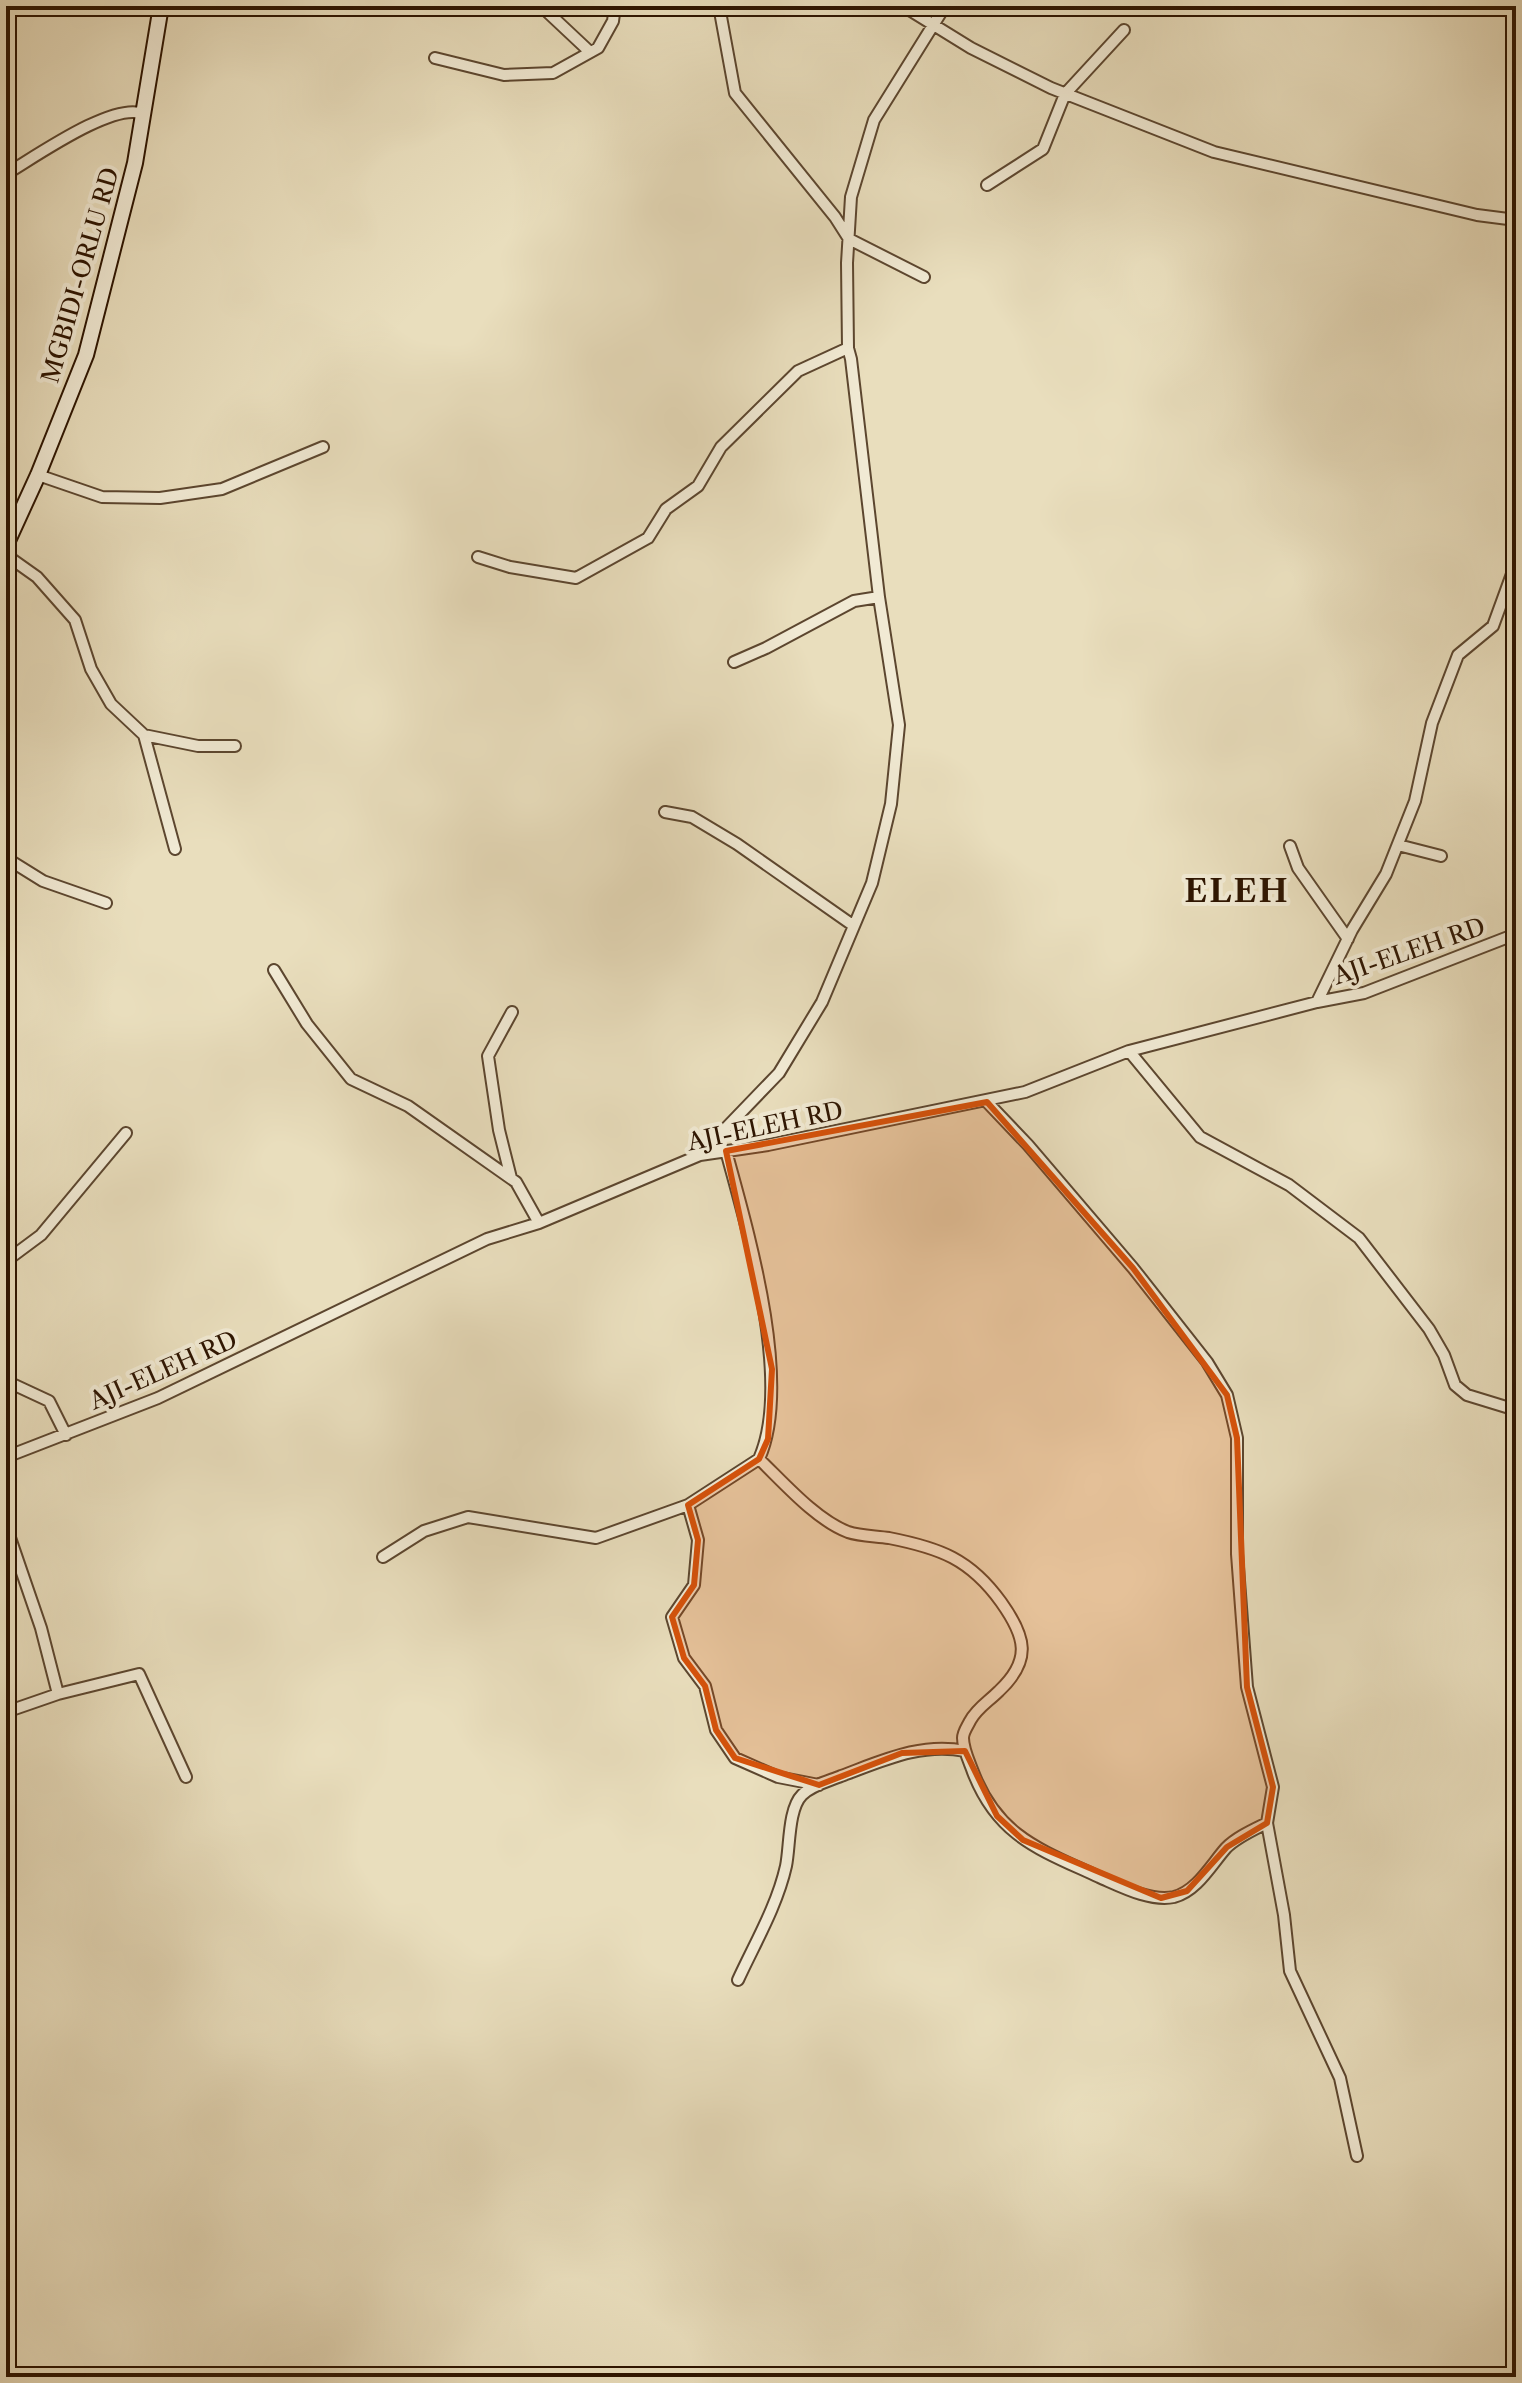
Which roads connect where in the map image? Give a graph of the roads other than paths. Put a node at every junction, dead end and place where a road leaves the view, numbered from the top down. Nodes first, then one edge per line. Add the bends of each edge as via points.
1 (161, 6) edge
2 (541, 6) edge
3 (615, 6) edge
4 (719, 6) edge
5 (903, 6) edge
6 (945, 6) edge
7 (935, 23) junction
8 (1124, 30) dead end
9 (590, 52) junction
10 (435, 58) dead end
11 (1065, 94) junction
12 (143, 114) junction
13 (6, 174) edge
14 (987, 185) dead end
15 (1516, 220) edge
16 (849, 239) junction
17 (924, 277) dead end
18 (848, 348) junction
19 (323, 447) dead end
20 (38, 475) junction
21 (6, 545) edge
22 (6, 555) edge
23 (478, 557) dead end
24 (1516, 563) edge
25 (879, 597) junction
26 (734, 662) dead end
27 (144, 735) junction
28 (235, 746) dead end
29 (665, 812) dead end
30 (1398, 845) junction
31 (1290, 846) dead end
32 (175, 849) dead end
33 (1441, 856) dead end
34 (6, 858) edge
35 (106, 903) dead end
36 (854, 926) junction
37 (1516, 934) edge
38 (1348, 939) junction
39 (274, 970) dead end
40 (1317, 1002) junction
41 (512, 1012) dead end
42 (1129, 1051) junction
43 (987, 1102) junction
44 (126, 1133) dead end
45 (726, 1151) junction
46 (700, 1155) junction
47 (511, 1178) junction
48 (539, 1223) junction
49 (6, 1261) edge
50 (6, 1381) edge
51 (1516, 1410) edge
52 (66, 1435) junction
53 (6, 1457) edge
54 (759, 1459) junction
55 (688, 1505) junction
56 (6, 1526) edge
57 (383, 1557) dead end
58 (58, 1694) junction
59 (6, 1712) edge
60 (965, 1751) junction
61 (186, 1777) dead end
62 (819, 1785) junction
63 (1267, 1823) junction
64 (738, 1980) dead end
65 (1357, 2156) dead end

1 - 12 main road, MGBIDI-ORLU RD
2 - 9 street
3 - 9 street via 606,36
4 - 16 street via 735,93
5 - 7 street
6 - 7 street
7 - 11 street via 971,48
7 - 16 street via 874,120 851,197
8 - 11 street
9 - 10 street via 553,73 530,75 504,75
11 - 14 street via 1043,149
11 - 15 street via 1214,152
12 - 13 street via 123,111 99,119
12 - 20 main road, MGBIDI-ORLU RD via 86,355
16 - 17 street
16 - 18 street
18 - 23 street via 798,371 721,447 698,486 666,509 648,538 576,578
18 - 25 street
19 - 20 street via 222,489 160,498 102,497
20 - 21 main road, MGBIDI-ORLU RD
22 - 27 street via 37,577 75,620 91,669 111,704
24 - 30 street via 1493,626 1458,655 1432,723 1415,801
25 - 26 street via 854,601
25 - 36 street via 899,725 891,804 872,883
27 - 28 street via 198,746
27 - 32 street
29 - 36 street via 692,817 737,844
30 - 33 street
30 - 38 street
31 - 38 street via 1298,868
34 - 35 street via 43,881
36 - 46 street via 822,1002 779,1073
37 - 40 street, AJI-ELEH RD via 1364,993
38 - 40 street
39 - 47 street via 307,1024 351,1079 408,1106
40 - 42 street, AJI-ELEH RD
41 - 47 street via 488,1056
42 - 43 street, AJI-ELEH RD
42 - 51 street via 1200,1137 1289,1185 1359,1238 1429,1329 1455,1385 1467,1395
43 - 45 street, AJI-ELEH RD
43 - 63 street via 1133,1268 1227,1395 1237,1438 1237,1554 1247,1687 1273,1787
44 - 49 street via 41,1235
45 - 46 street, AJI-ELEH RD
45 - 54 street via 772,1369 768,1439
46 - 48 street, AJI-ELEH RD
47 - 48 street
48 - 52 street, AJI-ELEH RD via 487,1239 158,1398
50 - 52 street via 49,1401
52 - 53 street, AJI-ELEH RD
54 - 55 street
54 - 60 street via 825,1520 849,1532 956,1557 982,1577 1003,1604 1024,1650 1020,1666 975,1711 963,1734
55 - 57 street via 596,1538 468,1517 424,1531
55 - 62 street via 698,1540 694,1585 672,1617 684,1658 705,1686 716,1730 735,1758 778,1777
56 - 58 street
58 - 59 street
58 - 61 street via 139,1674
60 - 62 street via 902,1753
60 - 63 street via 997,1816 1023,1840 1142,1894 1161,1898 1187,1891 1227,1847
62 - 64 street via 796,1805 779,1892
63 - 65 street via 1290,1971 1340,2078

